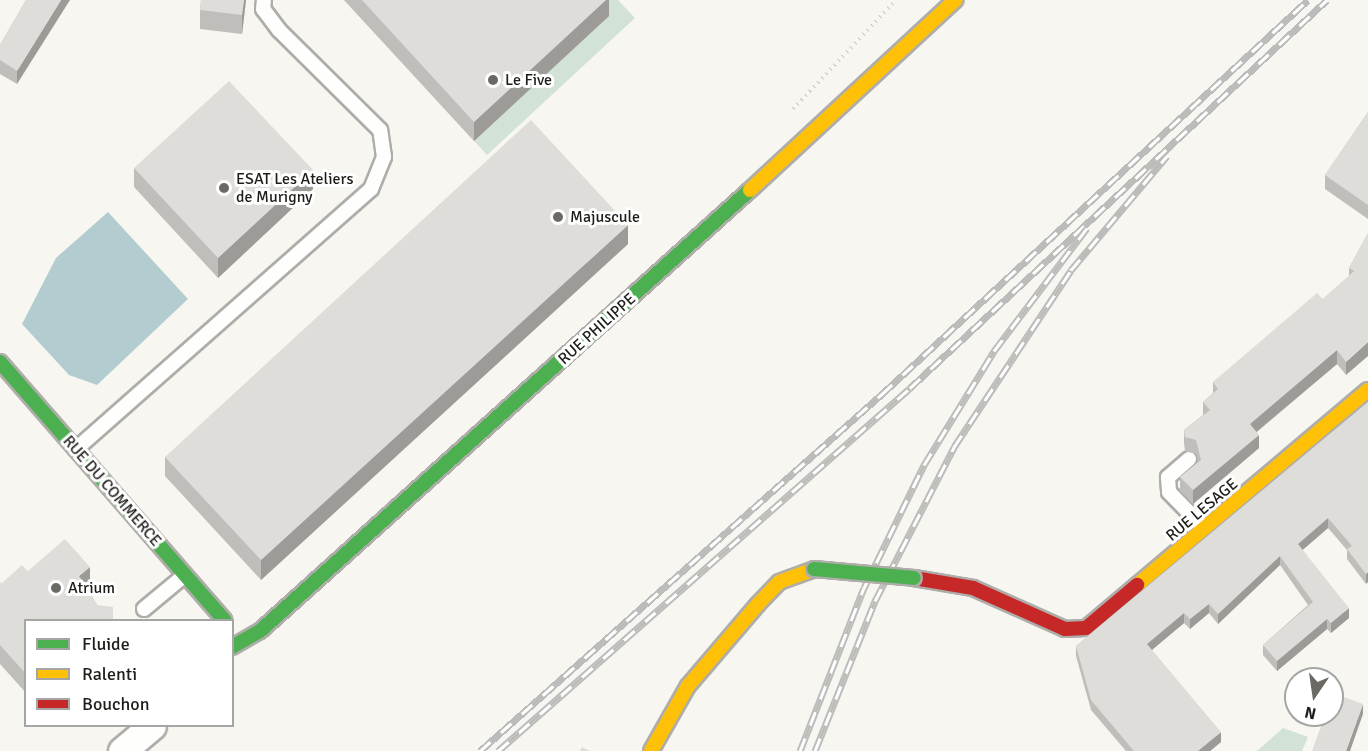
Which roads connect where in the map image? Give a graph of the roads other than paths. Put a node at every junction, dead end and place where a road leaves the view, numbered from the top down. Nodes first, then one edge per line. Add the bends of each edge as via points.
1 (264, 0) edge
2 (955, 0) edge
3 (0, 362) edge
4 (1368, 390) edge
5 (76, 449) junction
6 (1189, 459) dead end
7 (1205, 530) junction
8 (185, 575) junction
9 (144, 609) dead end
10 (218, 619) edge
11 (234, 634) edge
12 (151, 727) edge
13 (122, 751) edge
14 (651, 751) edge

1 - 5 lane via 263,9 279,30 380,130 384,156 371,189
2 - 11 street, RUE PHILIPPE via 286,607
3 - 5 street, RUE DU COMMERCE
4 - 7 street, RUE LESAGE
5 - 8 street, RUE DU COMMERCE
6 - 7 lane via 1168,477 1169,492
7 - 14 street, RUE LESAGE, bridge via 1086,628 1047,622 992,595 914,578 814,569 778,582 687,686
8 - 9 lane
8 - 10 street, RUE DU COMMERCE
12 - 13 street

